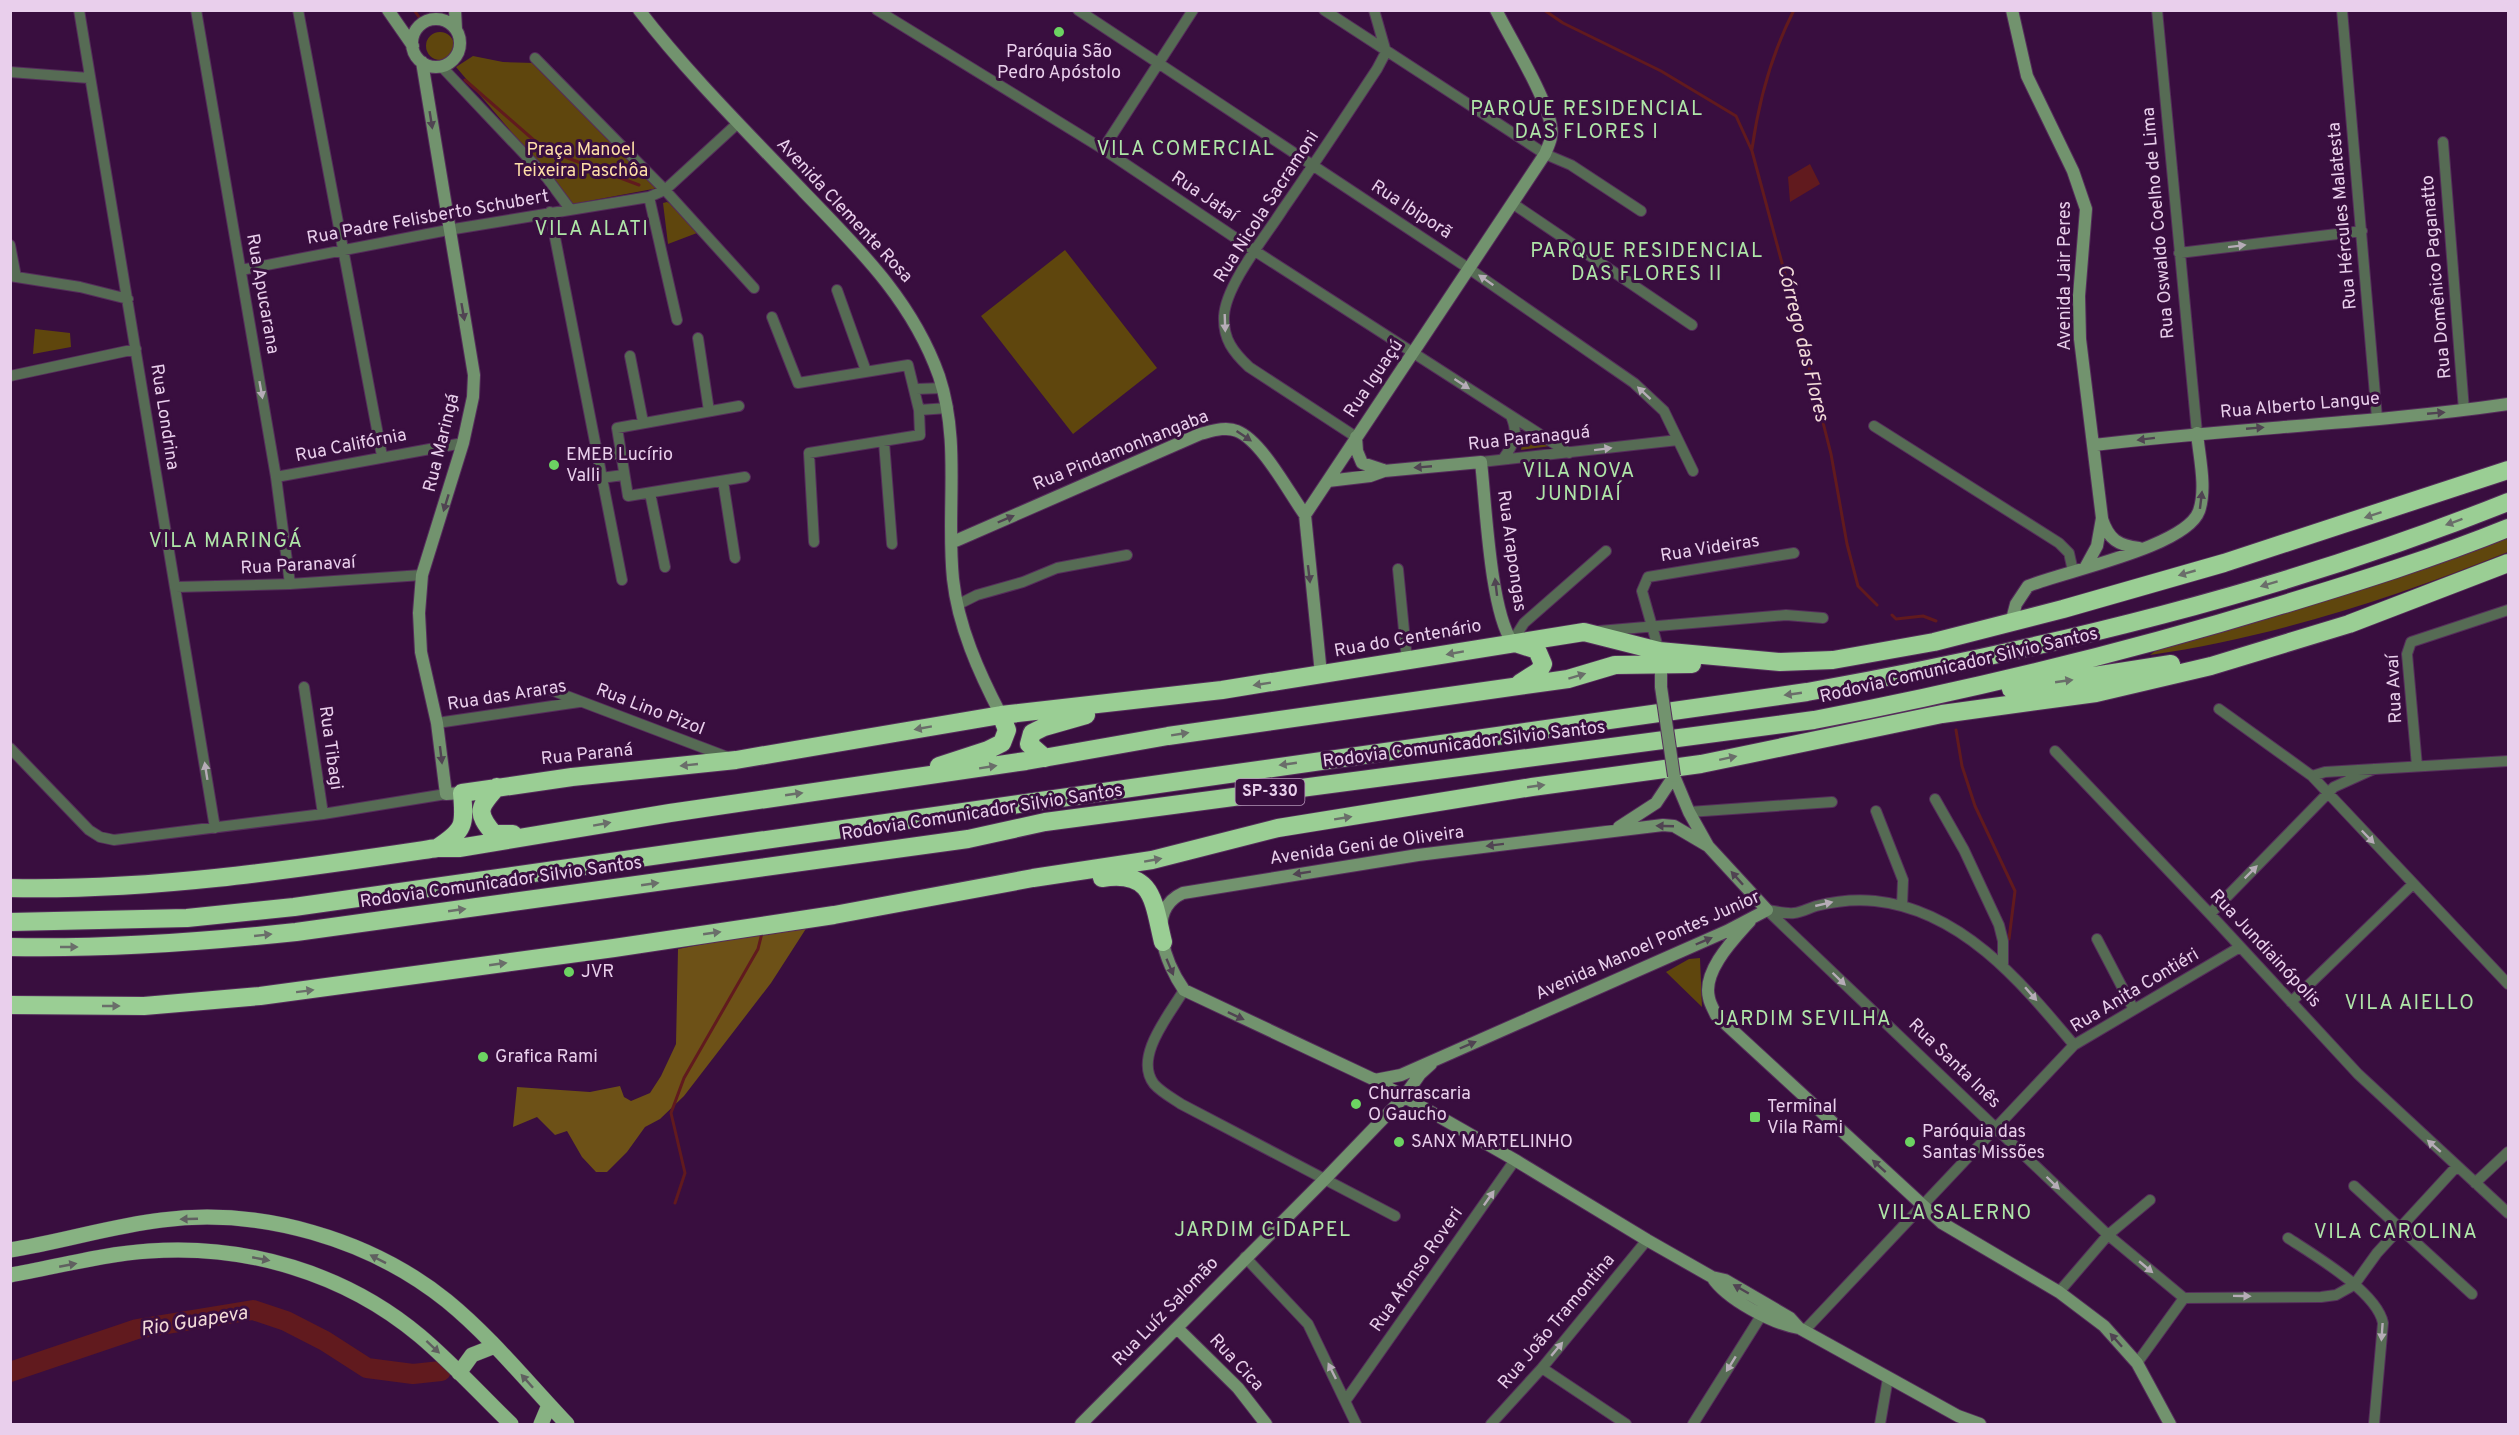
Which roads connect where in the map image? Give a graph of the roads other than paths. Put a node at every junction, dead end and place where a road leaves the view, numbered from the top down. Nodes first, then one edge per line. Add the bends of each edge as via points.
1 (79, 10) edge
2 (196, 10) edge
3 (298, 10) edge
4 (388, 10) edge
5 (455, 10) edge
6 (639, 10) edge
7 (877, 10) edge
8 (1078, 10) edge
9 (1193, 10) edge
10 (1324, 10) edge
11 (1374, 10) edge
12 (1496, 10) edge
13 (2012, 10) edge
14 (2157, 10) edge
15 (2342, 10) edge
16 (436, 15) edge
17 (456, 29) junction
18 (413, 46) junction
19 (1386, 52) junction
20 (535, 58) dead end
21 (422, 62) junction
22 (1160, 63) junction
23 (441, 66) junction
24 (10, 72) edge
25 (89, 78) junction
26 (738, 123) junction
27 (2443, 142) dead end
28 (1103, 149) junction
29 (1545, 154) junction
30 (1313, 165) junction
31 (665, 190) junction
32 (649, 197) junction
33 (1512, 203) junction
34 (570, 209) junction
35 (1641, 211) dead end
36 (550, 213) junction
37 (448, 230) junction
38 (2362, 231) junction
39 (10, 245) edge
40 (345, 250) junction
41 (1255, 251) junction
42 (2179, 253) junction
43 (1468, 268) junction
44 (241, 270) junction
45 (13, 277) edge
46 (754, 288) dead end
47 (837, 290) dead end
48 (128, 299) junction
49 (772, 317) dead end
50 (677, 320) dead end
51 (1692, 325) dead end
52 (698, 338) dead end
53 (136, 349) junction
54 (1412, 353) junction
55 (630, 356) dead end
56 (866, 371) junction
57 (10, 376) edge
58 (943, 388) junction
59 (916, 389) junction
60 (2508, 404) edge
61 (739, 406) dead end
62 (948, 408) junction
63 (919, 410) junction
64 (2464, 410) junction
65 (709, 411) junction
66 (1511, 416) junction
67 (2377, 418) junction
68 (644, 422) junction
69 (1874, 426) dead end
70 (2197, 433) junction
71 (1356, 437) junction
72 (1678, 440) junction
73 (884, 442) junction
74 (463, 443) junction
75 (2094, 445) junction
76 (433, 448) junction
77 (619, 453) junction
78 (1569, 453) junction
79 (382, 456) junction
80 (597, 458) junction
81 (1503, 459) junction
82 (1481, 462) junction
83 (457, 463) junction
84 (2508, 470) edge
85 (1384, 471) junction
86 (1693, 471) dead end
87 (623, 475) junction
88 (276, 477) junction
89 (745, 477) dead end
90 (601, 478) junction
91 (723, 481) junction
92 (1328, 481) junction
93 (650, 493) junction
94 (2508, 502) edge
95 (1305, 515) junction
96 (2102, 518) junction
97 (2508, 528) edge
98 (814, 542) dead end
99 (952, 542) junction
100 (892, 544) dead end
101 (2144, 549) junction
102 (1606, 551) dead end
103 (1794, 553) dead end
104 (1126, 555) dead end
105 (735, 558) dead end
106 (2508, 563) edge
107 (664, 567) dead end
108 (1398, 569) dead end
109 (2079, 569) junction
110 (422, 575) junction
111 (622, 580) dead end
112 (290, 584) junction
113 (175, 587) junction
114 (957, 605) junction
115 (2508, 610) edge
116 (1823, 618) dead end
117 (2011, 623) junction
118 (2349, 624) junction
119 (1651, 626) junction
120 (1584, 632) junction
121 (1512, 642) junction
122 (1660, 657) junction
123 (1407, 661) junction
124 (1640, 663) junction
125 (1321, 674) junction
126 (1519, 684) junction
127 (304, 687) dead end
128 (1661, 687) junction
129 (551, 690) dead end
130 (1154, 699) junction
131 (1923, 699) junction
132 (582, 702) junction
133 (2218, 709) dead end
134 (1001, 715) junction
135 (437, 723) junction
136 (10, 748) edge
137 (2055, 752) dead end
138 (1045, 759) junction
139 (736, 760) junction
140 (2508, 761) edge
141 (2417, 766) junction
142 (2374, 769) junction
143 (1674, 776) junction
144 (2312, 776) junction
145 (874, 783) junction
146 (497, 787) junction
147 (454, 794) junction
148 (2327, 795) junction
149 (1935, 799) dead end
150 (1832, 802) dead end
151 (1876, 811) dead end
152 (1689, 812) junction
153 (323, 814) junction
154 (465, 820) junction
155 (215, 828) junction
156 (1616, 830) junction
157 (494, 834) junction
158 (544, 834) junction
159 (1708, 846) junction
160 (437, 848) junction
161 (1033, 878) junction
162 (2413, 884) junction
163 (10, 888) edge
164 (1902, 906) junction
165 (1767, 910) junction
166 (2210, 914) junction
167 (1750, 921) junction
168 (10, 922) edge
169 (2097, 939) dead end
170 (1163, 942) junction
171 (10, 947) edge
172 (2240, 947) junction
173 (2003, 964) junction
174 (2508, 984) edge
175 (1184, 990) junction
176 (2291, 1002) junction
177 (10, 1005) edge
178 (2133, 1008) junction
179 (2074, 1045) junction
180 (1439, 1057) junction
181 (1375, 1080) junction
182 (1404, 1097) junction
183 (1995, 1128) junction
184 (2508, 1152) edge
185 (1515, 1160) junction
186 (2457, 1166) junction
187 (1325, 1179) junction
188 (2475, 1184) junction
189 (2354, 1186) dead end
190 (2150, 1200) dead end
191 (1922, 1206) junction
192 (2508, 1213) edge
193 (1395, 1216) dead end
194 (2399, 1229) junction
195 (2108, 1235) junction
196 (2288, 1238) dead end
197 (1647, 1240) junction
198 (48, 1243) junction
199 (10, 1250) edge
200 (1245, 1257) junction
201 (10, 1269) edge
202 (10, 1275) edge
203 (2354, 1285) junction
204 (2059, 1292) junction
205 (2472, 1294) dead end
206 (2184, 1298) junction
207 (1765, 1310) junction
208 (1177, 1328) junction
209 (1801, 1329) junction
210 (495, 1346) junction
211 (2137, 1364) junction
212 (1542, 1368) junction
213 (459, 1373) junction
214 (1888, 1378) junction
215 (1346, 1400) junction
216 (549, 1405) junction
217 (511, 1425) edge
218 (541, 1425) edge
219 (567, 1425) edge
220 (1081, 1425) edge
221 (1266, 1425) edge
222 (1356, 1425) edge
223 (1491, 1425) edge
224 (1626, 1425) edge
225 (1693, 1425) edge
226 (1880, 1425) edge
227 (1980, 1425) edge
228 (2170, 1425) edge
229 (2374, 1425) edge

1 - 25 street, Rua Londrina
2 - 44 street, Rua Apucarana
3 - 40 street
4 - 18 street
5 - 17 street
6 - 26 street, Avenida Clemente Rosa
7 - 28 street, Rua Jataí
8 - 22 street, Rua Ibiporã
9 - 22 street
10 - 19 street
11 - 19 street
12 - 29 street, Rua Iguaçú via 1551,125
13 - 75 street, Avenida Jair Peres via 2027,76 2073,171 2086,209 2080,328
14 - 42 street, Rua Oswaldo Coelho de Lima
15 - 38 street, Rua Hércules Malatesta
16 - 17 street
16 - 18 street via 420,25
17 - 23 street via 460,41 457,54
18 - 21 street
19 - 29 street
19 - 30 street, Rua Nicola Sacramoni
20 - 31 street
21 - 23 street
21 -> 37 street, Rua Maringá
22 - 28 street
22 - 30 street, Rua Ibiporã
23 - 34 street via 547,177
24 - 25 street
25 - 48 street, Rua Londrina
26 - 31 street, Rua Padre Felisberto Schubert
26 - 58 street, Avenida Clemente Rosa via 875,267 900,299 920,332
27 - 64 street, Rua Domênico Paganatto
28 - 41 street, Rua Jataí
29 - 33 street, Rua Iguaçú
29 - 35 street via 1571,165
30 - 41 street, Rua Nicola Sacramoni
30 - 43 street, Rua Ibiporã
31 - 32 street, Rua Padre Felisberto Schubert
31 - 46 street
32 - 34 street, Rua Padre Felisberto Schubert
32 - 50 street
33 - 43 street, Rua Iguaçú
33 - 51 street
34 - 36 street, Rua Padre Felisberto Schubert
36 - 37 street, Rua Padre Felisberto Schubert
36 - 80 street
37 - 40 street, Rua Padre Felisberto Schubert
37 -> 74 street, Rua Maringá via 474,375
42 -> 38 street
38 - 67 street, Rua Hércules Malatesta
39 - 45 street
40 - 44 street, Rua Padre Felisberto Schubert
40 - 79 street
41 - 54 street, Rua Jataí
41 -> 71 street, Rua Nicola Sacramoni via 1227,301 1226,338 1234,353 1249,367
42 - 70 street, Rua Oswaldo Coelho de Lima
43 - 54 street, Rua Iguaçú
72 -> 43 street, Rua Ibiporã via 1664,411 1634,383
44 -> 88 street, Rua Apucarana
45 - 48 street
47 - 56 street
48 - 53 street, Rua Londrina
49 - 56 street via 798,383
52 - 65 street
53 - 57 street
53 - 113 street, Rua Londrina
54 -> 66 street, Rua Jataí
54 - 71 street, Rua Iguaçú
55 - 68 street
56 - 59 street via 908,365
58 - 59 street
58 - 62 street, Avenida Clemente Rosa
59 - 63 street
60 - 64 street, Rua Alberto Langue
61 - 65 street
62 - 63 street
62 - 99 street, Avenida Clemente Rosa
63 - 73 street via 920,435
67 -> 64 street, Rua Alberto Langue
65 - 68 street
66 - 78 street, Rua Jataí
66 - 81 street via 1516,434
70 -> 67 street, Rua Alberto Langue
68 - 77 street via 617,428
69 - 109 street via 2059,543
70 -> 75 street, Rua Alberto Langue
101 -> 70 street via 2179,532 2199,512 2203,496
71 - 85 street via 1362,463
71 - 92 street, Rua Iguaçú
78 -> 72 street, Rua Paranaguá
72 - 86 street, Rua Ibiporã
73 - 98 street via 809,453
73 - 100 street
74 - 76 street, Rua Califórnia
74 - 83 street, Rua Maringá
75 - 96 street, Avenida Jair Peres
76 - 79 street, Rua Califórnia
76 - 83 street, Rua Califórnia
77 - 80 street
77 - 87 street
78 - 81 street, Rua Paranaguá
79 - 88 street, Rua Califórnia
80 - 90 street
81 - 82 street, Rua Paranaguá
82 -> 85 street, Rua Paranaguá
121 -> 82 street, Rua Arapongas via 1502,622 1497,594
83 -> 110 street, Rua Maringá
84 -> 117 highway via 2224,563
85 - 92 street, Rua Paranaguá
87 - 90 street
87 - 93 street via 628,496
88 - 112 street, Rua Apucarana
89 - 91 street
90 - 111 street
91 - 93 street
91 - 105 street
92 - 95 street, Rua Iguaçú
93 - 107 street
94 -> 168 highway, Rodovia Comunicador Silvio Santos / SP-330 via 2343,561 2189,608 1947,667 1807,692 294,907 187,918
99 -> 95 street, Rua Pindamonhangaba via 1200,434 1221,429 1237,430 1253,442
95 -> 125 street
96 - 101 street, Avenida Jair Peres via 2113,540
96 - 109 street, Avenida Jair Peres via 2097,546
97 - 131 highway, Rodovia Comunicador Silvio Santos / SP-330 via 2340,587 2195,631
99 - 114 street, Avenida Clemente Rosa
101 - 109 street
102 - 121 street via 1524,623
103 - 119 street, Rua Videiras via 1648,577 1642,591
104 - 114 street via 1057,567
106 - 118 highway
108 - 123 street
109 - 117 street via 2028,586 2016,604
110 - 112 street, Rua Paranavaí
110 - 135 street, Rua Maringá via 418,613 421,652
112 - 113 street, Rua Paranavaí
155 -> 113 street, Rua Londrina
114 - 134 street, Avenida Clemente Rosa
115 - 141 street, Rua Avaí via 2411,642 2407,654
116 - 119 street, Rua do Centenário via 1786,615
117 - 122 highway via 1833,660
131 -> 118 highway via 2007,690 2201,659 2306,631
161 -> 118 highway via 1152,861 1278,828 1701,764 1942,714 2096,693 2211,666
119 - 120 street, Rua do Centenário
119 - 122 street
120 - 121 highway, Rua do Centenário
120 - 122 highway
121 -> 123 highway, Rua do Centenário
121 - 126 highway via 1537,650 1543,664
122 - 124 highway
122 - 128 street
123 - 125 highway, Rua do Centenário
126 -> 124 highway via 1568,679 1615,665
124 - 128 street via 1652,672
125 -> 130 highway, Rua do Centenário
138 -> 126 highway via 1168,736
127 - 153 street, Rua Tibagi
128 - 143 street, bridge
129 - 132 street, Rua Lino Pizol
130 - 134 highway, Rua do Centenário
130 - 138 highway via 1038,730 1029,738 1029,744
171 -> 131 highway, Rodovia Comunicador Silvio Santos / SP-330 via 192,942 307,930 968,839 1045,822 1814,720
132 - 135 street, Rua das Araras
132 - 139 street, Rua Lino Pizol
133 - 144 street
134 -> 139 highway, Rua Paraná
134 - 145 highway via 1006,736 995,746
135 -> 147 street, Rua Maringá
136 - 155 street, Rua Paraná via 88,830 100,837 114,840
137 - 166 street, Rua Jundiainópolis
145 -> 138 highway
139 -> 146 highway, Rua Paraná
140 - 141 street
141 - 142 street
142 - 144 street
142 - 148 street via 2342,783
143 - 152 street
143 - 156 street via 1656,803
144 - 148 street
158 -> 145 highway
146 - 147 highway, Rua Paraná
146 - 157 highway via 480,810
147 - 153 street, Rua Paraná
147 - 154 highway
148 -> 162 street
166 -> 148 street
149 - 173 street via 1999,924
150 - 152 street
151 - 164 street via 1903,880
152 - 159 street
153 - 155 street, Rua Paraná
154 - 157 highway via 476,833
154 - 160 highway via 459,833
159 -> 156 street, Avenida Geni de Oliveira via 1674,826
156 -> 170 street, Avenida Geni de Oliveira via 1418,855 1183,893 1171,898 1164,909
157 - 158 highway
158 - 160 highway
165 -> 159 street, Rua Santa Inês
160 - 163 highway via 159,885
161 - 170 highway via 1056,886 1120,875 1134,877 1155,903
177 -> 161 highway via 144,1006 318,989 823,916
162 - 174 street
162 - 176 street
165 -> 164 street, Avenida Manoel Pontes Junior via 1794,913 1840,900
164 - 173 street, Avenida Manoel Pontes Junior via 1960,933
165 - 167 street, Avenida Manoel Pontes Junior
165 -> 183 street, Rua Santa Inês
166 - 172 street, Rua Jundiainópolis
180 -> 167 street, Avenida Manoel Pontes Junior
191 -> 167 street via 1716,1015 1708,985 1728,946
169 - 178 street
170 -> 175 street, Avenida Geni de Oliveira via 1167,962
172 - 176 street, Rua Jundiainópolis
172 - 178 street, Rua Anita Contiéri
173 -> 179 street, Avenida Manoel Pontes Junior
175 -> 181 street
175 - 187 street via 1150,1049 1147,1071 1152,1082 1181,1104
186 -> 176 street, Rua Jundiainópolis via 2358,1074
178 - 179 street, Rua Anita Contiéri
179 - 183 street, Rua Anita Contiéri
180 - 181 street, Avenida Manoel Pontes Junior via 1401,1075
180 - 182 street, Rua Luíz Salomão via 1420,1074
181 - 182 street
182 - 185 street
182 - 187 street, Rua Luíz Salomão
183 - 191 street, Rua Anita Contiéri
183 -> 195 street, Rua Santa Inês
184 - 188 street
185 - 197 street
215 -> 185 street, Rua Afonso Roveri
186 - 188 street, Rua Jundiainópolis
186 - 194 street
187 - 193 street
187 - 200 street, Rua Luíz Salomão
188 - 192 street, Rua Jundiainópolis
189 - 194 street
190 - 195 street
191 - 204 street via 1959,1235
191 - 209 street, Rua Anita Contiéri
194 - 203 street
194 - 205 street
195 - 204 street
195 -> 206 street, Rua Santa Inês
196 - 203 street
197 - 207 street via 1712,1277 1725,1280
212 -> 197 street, Rua João Tramontina
198 - 199 main road
198 - 201 main road via 41,1264
210 -> 198 main road via 445,1300 415,1279 348,1245 284,1225 212,1218 164,1220
200 - 208 street, Rua Luíz Salomão
215 -> 200 street via 1308,1324
202 -> 213 main road via 147,1251 210,1251 275,1262 333,1282 392,1314
206 -> 203 street via 2321,1298
203 -> 229 street via 2377,1305 2383,1323
211 -> 204 street via 2104,1326
206 - 211 street
207 - 209 street via 1782,1326
207 -> 225 street
208 - 220 street, Rua Luíz Salomão
208 - 221 street, Rua Cica via 1238,1388
209 - 214 street
210 - 213 main road via 472,1355
216 -> 210 main road
211 - 228 street
212 - 223 street, Rua João Tramontina
212 - 224 street
213 - 217 main road
214 - 226 street
214 - 227 street
215 - 222 street
216 - 218 main road
216 - 219 main road

